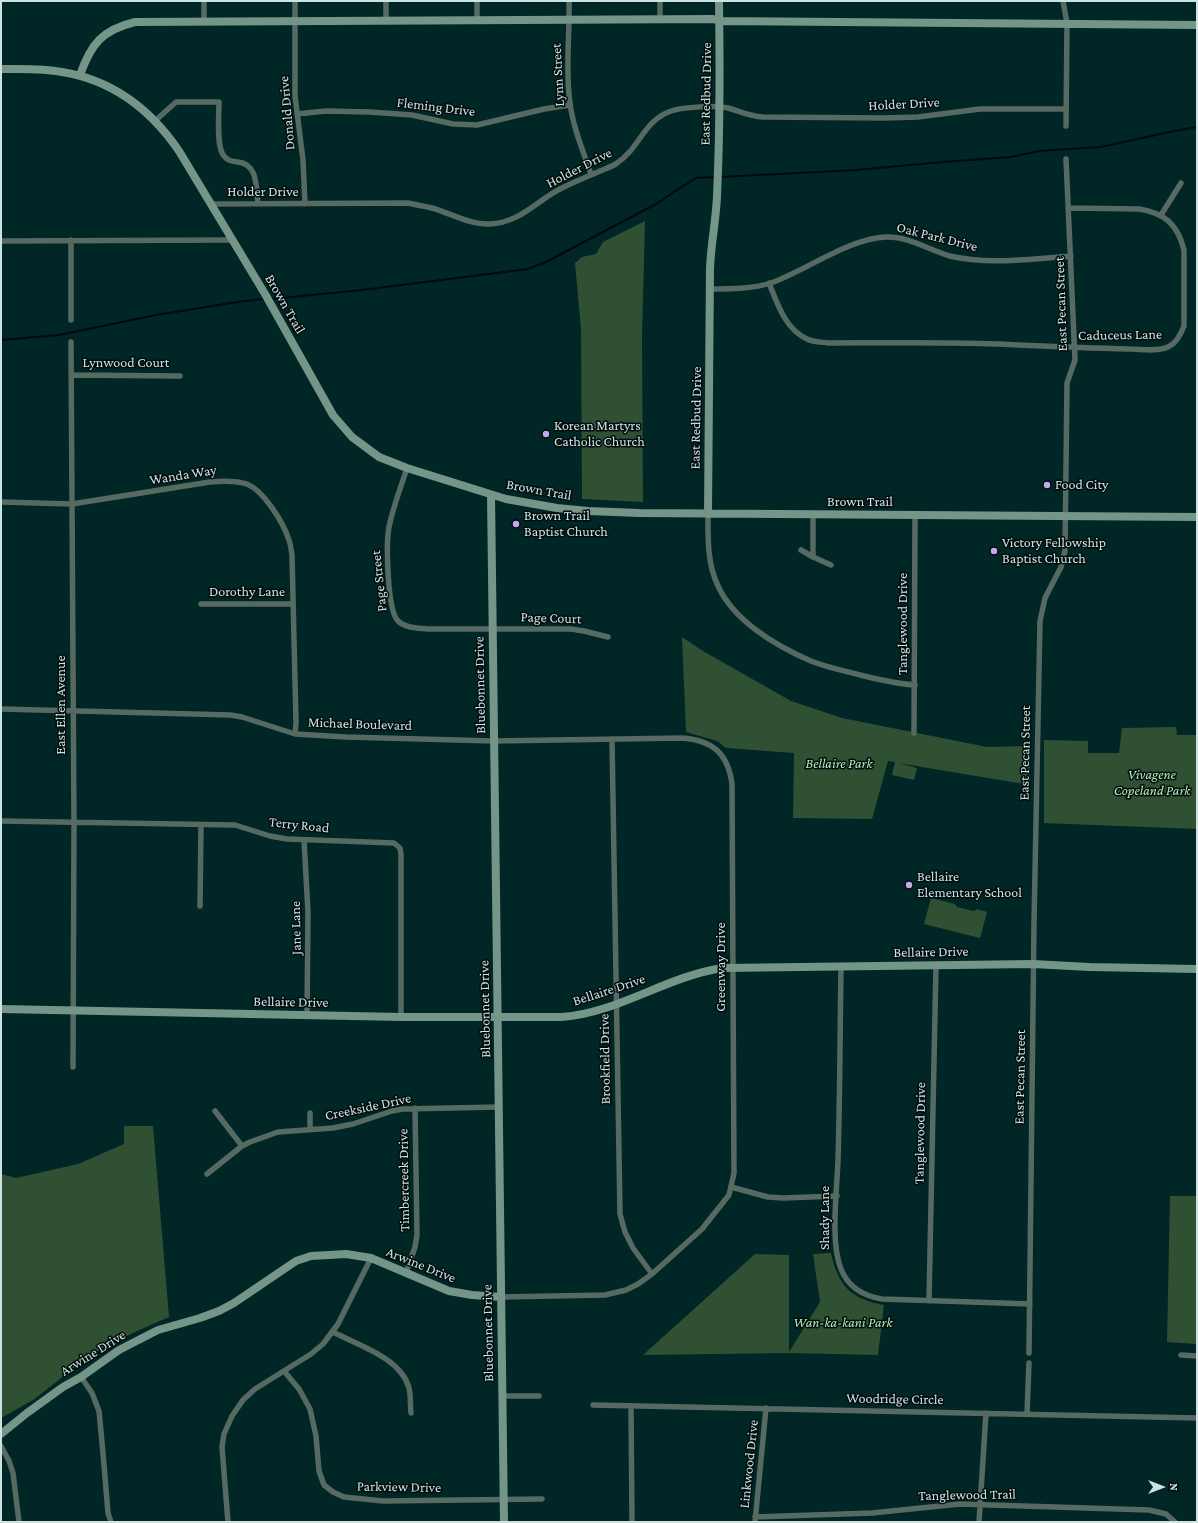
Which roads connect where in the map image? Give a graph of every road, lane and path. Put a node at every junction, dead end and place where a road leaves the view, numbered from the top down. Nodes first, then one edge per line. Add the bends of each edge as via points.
1 (204, 1) edge
2 (295, 1) edge
3 (386, 1) edge
4 (477, 1) edge
5 (569, 1) edge
6 (660, 1) edge
7 (719, 1) edge
8 (1063, 1) edge
9 (477, 19) junction
10 (569, 19) junction
11 (660, 19) junction
12 (386, 20) junction
13 (204, 21) junction
14 (295, 21) junction
15 (720, 21) junction
16 (1067, 23) junction
17 (1197, 25) edge
18 (1, 69) edge
19 (80, 75) junction
20 (570, 105) junction
21 (720, 107) junction
22 (1066, 109) junction
23 (297, 114) junction
24 (155, 121) junction
25 (1066, 126) dead end
26 (1066, 160) dead end
27 (591, 174) junction
28 (1181, 183) dead end
29 (210, 204) junction
30 (258, 204) junction
31 (305, 204) junction
32 (1068, 208) junction
33 (1161, 215) junction
34 (226, 231) junction
35 (71, 240) junction
36 (217, 240) junction
37 (231, 240) junction
38 (1, 241) edge
39 (1071, 256) junction
40 (769, 283) junction
41 (710, 289) junction
42 (72, 320) dead end
43 (71, 342) dead end
44 (1075, 348) junction
45 (72, 375) junction
46 (180, 376) dead end
47 (407, 468) junction
48 (491, 495) junction
49 (1, 502) edge
50 (72, 504) junction
51 (708, 514) junction
52 (813, 515) junction
53 (915, 515) junction
54 (1065, 516) junction
55 (1197, 517) edge
56 (801, 550) dead end
57 (813, 557) junction
58 (831, 565) dead end
59 (201, 604) dead end
60 (293, 604) junction
61 (493, 628) junction
62 (608, 637) dead end
63 (915, 685) junction
64 (1, 709) edge
65 (73, 711) junction
66 (914, 733) dead end
67 (295, 734) junction
68 (612, 739) junction
69 (494, 741) junction
70 (717, 751) joint
71 (1, 821) edge
72 (74, 823) junction
73 (201, 826) junction
74 (304, 840) junction
75 (200, 906) dead end
76 (1033, 964) junction
77 (936, 965) junction
78 (841, 966) junction
79 (733, 967) junction
80 (1197, 969) edge
81 (616, 1003) junction
82 (1, 1009) edge
83 (74, 1010) junction
84 (307, 1016) junction
85 (401, 1017) junction
86 (498, 1017) junction
87 (73, 1067) dead end
88 (499, 1107) junction
89 (415, 1108) junction
90 (216, 1111) dead end
91 (310, 1114) dead end
92 (310, 1129) junction
93 (242, 1146) junction
94 (207, 1174) dead end
95 (731, 1187) junction
96 (836, 1196) junction
97 (370, 1258) junction
98 (406, 1273) junction
99 (652, 1274) junction
100 (501, 1297) junction
101 (929, 1301) junction
102 (1030, 1304) junction
103 (333, 1332) junction
104 (1029, 1353) dead end
105 (1181, 1355) dead end
106 (1197, 1356) edge
107 (1029, 1364) dead end
108 (284, 1371) junction
109 (81, 1377) junction
110 (502, 1396) junction
111 (539, 1396) dead end
112 (593, 1405) dead end
113 (631, 1406) junction
114 (766, 1408) junction
115 (410, 1413) dead end
116 (986, 1413) junction
117 (1027, 1414) junction
118 (1197, 1418) edge
119 (1, 1434) edge
120 (1, 1446) edge
121 (503, 1499) junction
122 (542, 1499) dead end
123 (980, 1505) junction
124 (755, 1519) edge
125 (18, 1522) edge
126 (110, 1522) edge
127 (228, 1522) edge
128 (504, 1522) edge
129 (632, 1522) edge
130 (979, 1522) edge
131 (1175, 1522) edge

1 - 13 street
2 - 14 street, Donald Drive
3 - 12 street
4 - 9 street
5 - 10 street, Lynn Street
6 - 11 street
7 - 15 street, East Redbud Drive
8 - 16 street
9 - 10 street
9 - 12 street
10 - 11 street
10 - 20 street, Lynn Street
11 - 15 street
12 - 14 street
13 - 14 street
13 - 19 street via 135,22 119,26 89,52
14 - 23 street, Donald Drive
15 - 16 street
15 - 21 street, East Redbud Drive
16 - 17 street
16 - 22 street
18 - 19 street, Brown Trail via 44,70
19 - 24 street, Brown Trail via 113,89 137,104
20 - 23 street, Fleming Drive via 477,125 453,124 412,115 377,112 326,111
20 - 27 street, Lynn Street
21 - 22 street, Holder Drive via 763,117 884,118 980,109
21 - 27 street, Holder Drive via 670,111 646,128 630,152 617,163
21 - 41 street, East Redbud Drive
22 - 25 street
23 - 31 street, Donald Drive
24 - 29 street, Brown Trail via 176,147
24 - 30 street via 176,102 219,102 221,152 225,158 246,163 251,167 254,172
26 - 32 street, East Pecan Street
27 - 31 street, Holder Drive via 560,189 521,215 499,224 475,223 431,207 408,203
28 - 33 street
29 - 30 street, Holder Drive
29 - 34 street, Brown Trail
30 - 31 street, Holder Drive
32 - 33 street, Caduceus Lane via 1139,209
32 - 39 street, East Pecan Street
33 - 44 street, Caduceus Lane via 1178,232 1184,250 1184,326 1181,335 1176,342 1161,349
34 - 36 street
34 - 37 street, Brown Trail
35 - 36 street
35 - 38 street
35 - 42 street
36 - 37 street
37 - 47 street, Brown Trail via 272,305 333,415 352,437 379,457
39 - 40 street, Oak Park Drive via 970,259 949,256 905,240 886,237 862,241
39 - 44 street, East Pecan Street
40 - 41 street, Oak Park Drive via 735,289
40 - 44 street, Caduceus Lane via 790,326 806,339 815,341
41 - 51 street, East Redbud Drive
43 - 45 street, East Ellen Avenue
44 - 54 street, East Pecan Street via 1075,360 1067,384
45 - 46 street, Lynwood Court
45 - 50 street, East Ellen Avenue
47 - 48 street, Brown Trail
47 - 61 street, Page Street via 389,527 390,594 395,617 402,624 416,628
48 - 51 street, Brown Trail via 557,508 588,511
48 - 61 street, Bluebonnet Drive
49 - 50 street, Wanda Way
50 - 60 street, Wanda Way via 210,482 246,484 261,494 278,518 289,540 292,555
50 - 65 street, East Ellen Avenue
51 - 52 street, Brown Trail
51 - 63 street, East Redbud Drive via 710,559 717,584 730,605 749,625 785,648 811,660 836,669
52 - 53 street, Brown Trail
52 - 57 street
53 - 54 street, Brown Trail
53 - 63 street, Tanglewood Drive
54 - 55 street, Brown Trail
54 - 76 street, East Pecan Street via 1064,560 1045,598 1040,621
56 - 57 street
57 - 58 street
59 - 60 street, Dorothy Lane
60 - 67 street, Wanda Way
61 - 62 street, Page Court via 571,629
61 - 69 street, Bluebonnet Drive
63 - 66 street, Tanglewood Drive
64 - 65 street, Michael Boulevard
65 - 67 street, Michael Boulevard via 231,715
65 - 72 street, East Ellen Avenue
67 - 69 street, Michael Boulevard
68 - 69 street, Michael Boulevard
68 - 70 street, Michael Boulevard via 692,739 708,744
68 - 81 street, Brookfield Drive
69 - 86 street, Bluebonnet Drive
70 - 79 street, Greenway Drive via 727,764 732,784
71 - 72 street, Terry Road
72 - 73 street, Terry Road
72 - 83 street, East Ellen Avenue
73 - 74 street, Terry Road via 235,825 270,836
73 - 75 street
74 - 84 street, Jane Lane via 308,912
74 - 85 street, Terry Road via 382,842 394,843 400,848
76 - 77 street, Bellaire Drive
76 - 80 street, Bellaire Drive
76 - 102 street, East Pecan Street
77 - 78 street, Bellaire Drive
77 - 101 street, Tanglewood Drive
78 - 79 street, Bellaire Drive
78 - 96 street, Shady Lane
79 - 81 street, Bellaire Drive via 697,973
79 - 95 street, Greenway Drive via 734,1173
81 - 86 street, Bellaire Drive via 575,1016
81 - 99 street, Brookfield Drive via 620,1214 625,1232
82 - 83 street, Bellaire Drive
83 - 84 street, Bellaire Drive
83 - 87 street, East Ellen Avenue
84 - 85 street, Bellaire Drive
85 - 86 street, Bellaire Drive
86 - 88 street, Bluebonnet Drive
88 - 89 street, Creekside Drive
88 - 100 street, Bluebonnet Drive
89 - 92 street, Creekside Drive via 392,1111 333,1128
89 - 98 street, Timbercreek Drive via 417,1235
90 - 93 street
91 - 92 street
92 - 93 street, Creekside Drive via 278,1132
93 - 94 street, Creekside Drive
95 - 96 street via 768,1197
95 - 99 street, Arwine Drive via 722,1206 702,1229
96 - 101 street, Shady Lane via 837,1254 840,1268 850,1284 870,1297 882,1300
97 - 98 street, Arwine Drive
97 - 103 street
97 - 109 street, Arwine Drive via 330,1254 296,1261 234,1303 139,1339
98 - 100 street, Arwine Drive via 449,1291
99 - 100 street, Arwine Drive via 626,1290 605,1295
100 - 110 street, Bluebonnet Drive
101 - 102 street, Shady Lane
102 - 104 street, East Pecan Street
103 - 108 street via 312,1354
103 - 115 street via 398,1367 409,1387
105 - 106 street
107 - 117 street
108 - 121 street, Parkview Drive via 299,1389 310,1409 320,1476 324,1485 333,1492 344,1497 383,1501
108 - 127 street via 255,1389 243,1400 224,1434 222,1447
109 - 119 street, Arwine Drive via 63,1387
109 - 126 street via 92,1393 99,1411
110 - 111 street
110 - 121 street, Bluebonnet Drive
112 - 113 street, Woodridge Circle
113 - 114 street, Woodridge Circle
113 - 129 street
114 - 116 street, Woodridge Circle
114 - 124 street, Linkwood Drive
116 - 117 street, Woodridge Circle
116 - 123 street
117 - 118 street, Woodridge Circle
120 - 125 street via 13,1473
121 - 122 street, Parkview Drive
121 - 128 street, Bluebonnet Drive
123 - 124 street, Tanglewood Trail
123 - 130 street
123 - 131 street, Tanglewood Trail via 1149,1510 1166,1514

